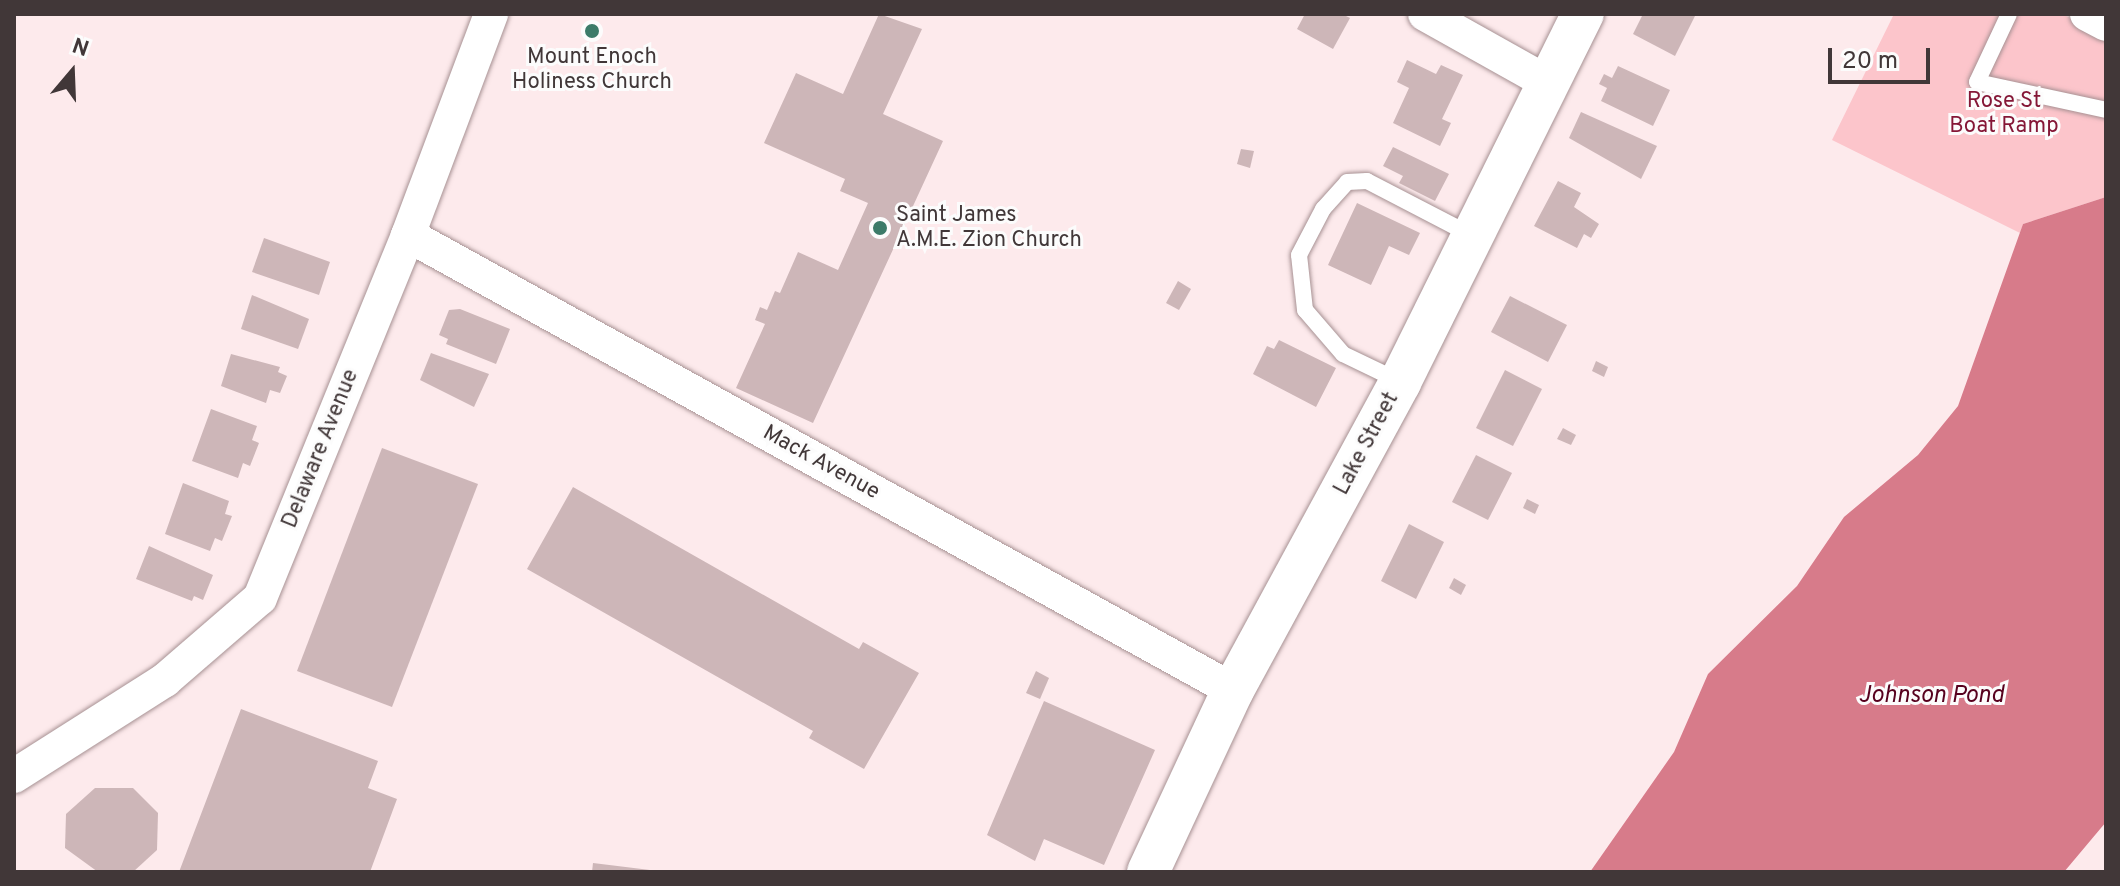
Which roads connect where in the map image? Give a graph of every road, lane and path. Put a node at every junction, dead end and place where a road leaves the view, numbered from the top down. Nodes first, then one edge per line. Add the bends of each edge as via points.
1 (491, 14) edge
2 (1425, 14) edge
3 (1583, 14) edge
4 (2009, 14) edge
5 (2087, 14) edge
6 (2106, 24) edge
7 (1550, 84) junction
8 (2106, 110) edge
9 (408, 235) junction
10 (1473, 236) junction
11 (1400, 382) junction
12 (1233, 690) junction
13 (14, 776) edge
14 (1148, 872) edge

1 - 9 street, Delaware Avenue
2 - 7 street
3 - 7 street, Lake Street
4 - 8 lane via 1977,82
5 - 6 street
7 - 10 street, Lake Street
9 - 12 street, Mack Avenue
9 - 13 street, Delaware Avenue via 260,598 165,680
10 - 11 street, Lake Street
10 - 11 lane via 1367,181 1347,182 1323,209 1299,255 1305,310 1343,354
11 - 12 street, Lake Street
12 - 14 street, Lake Street

